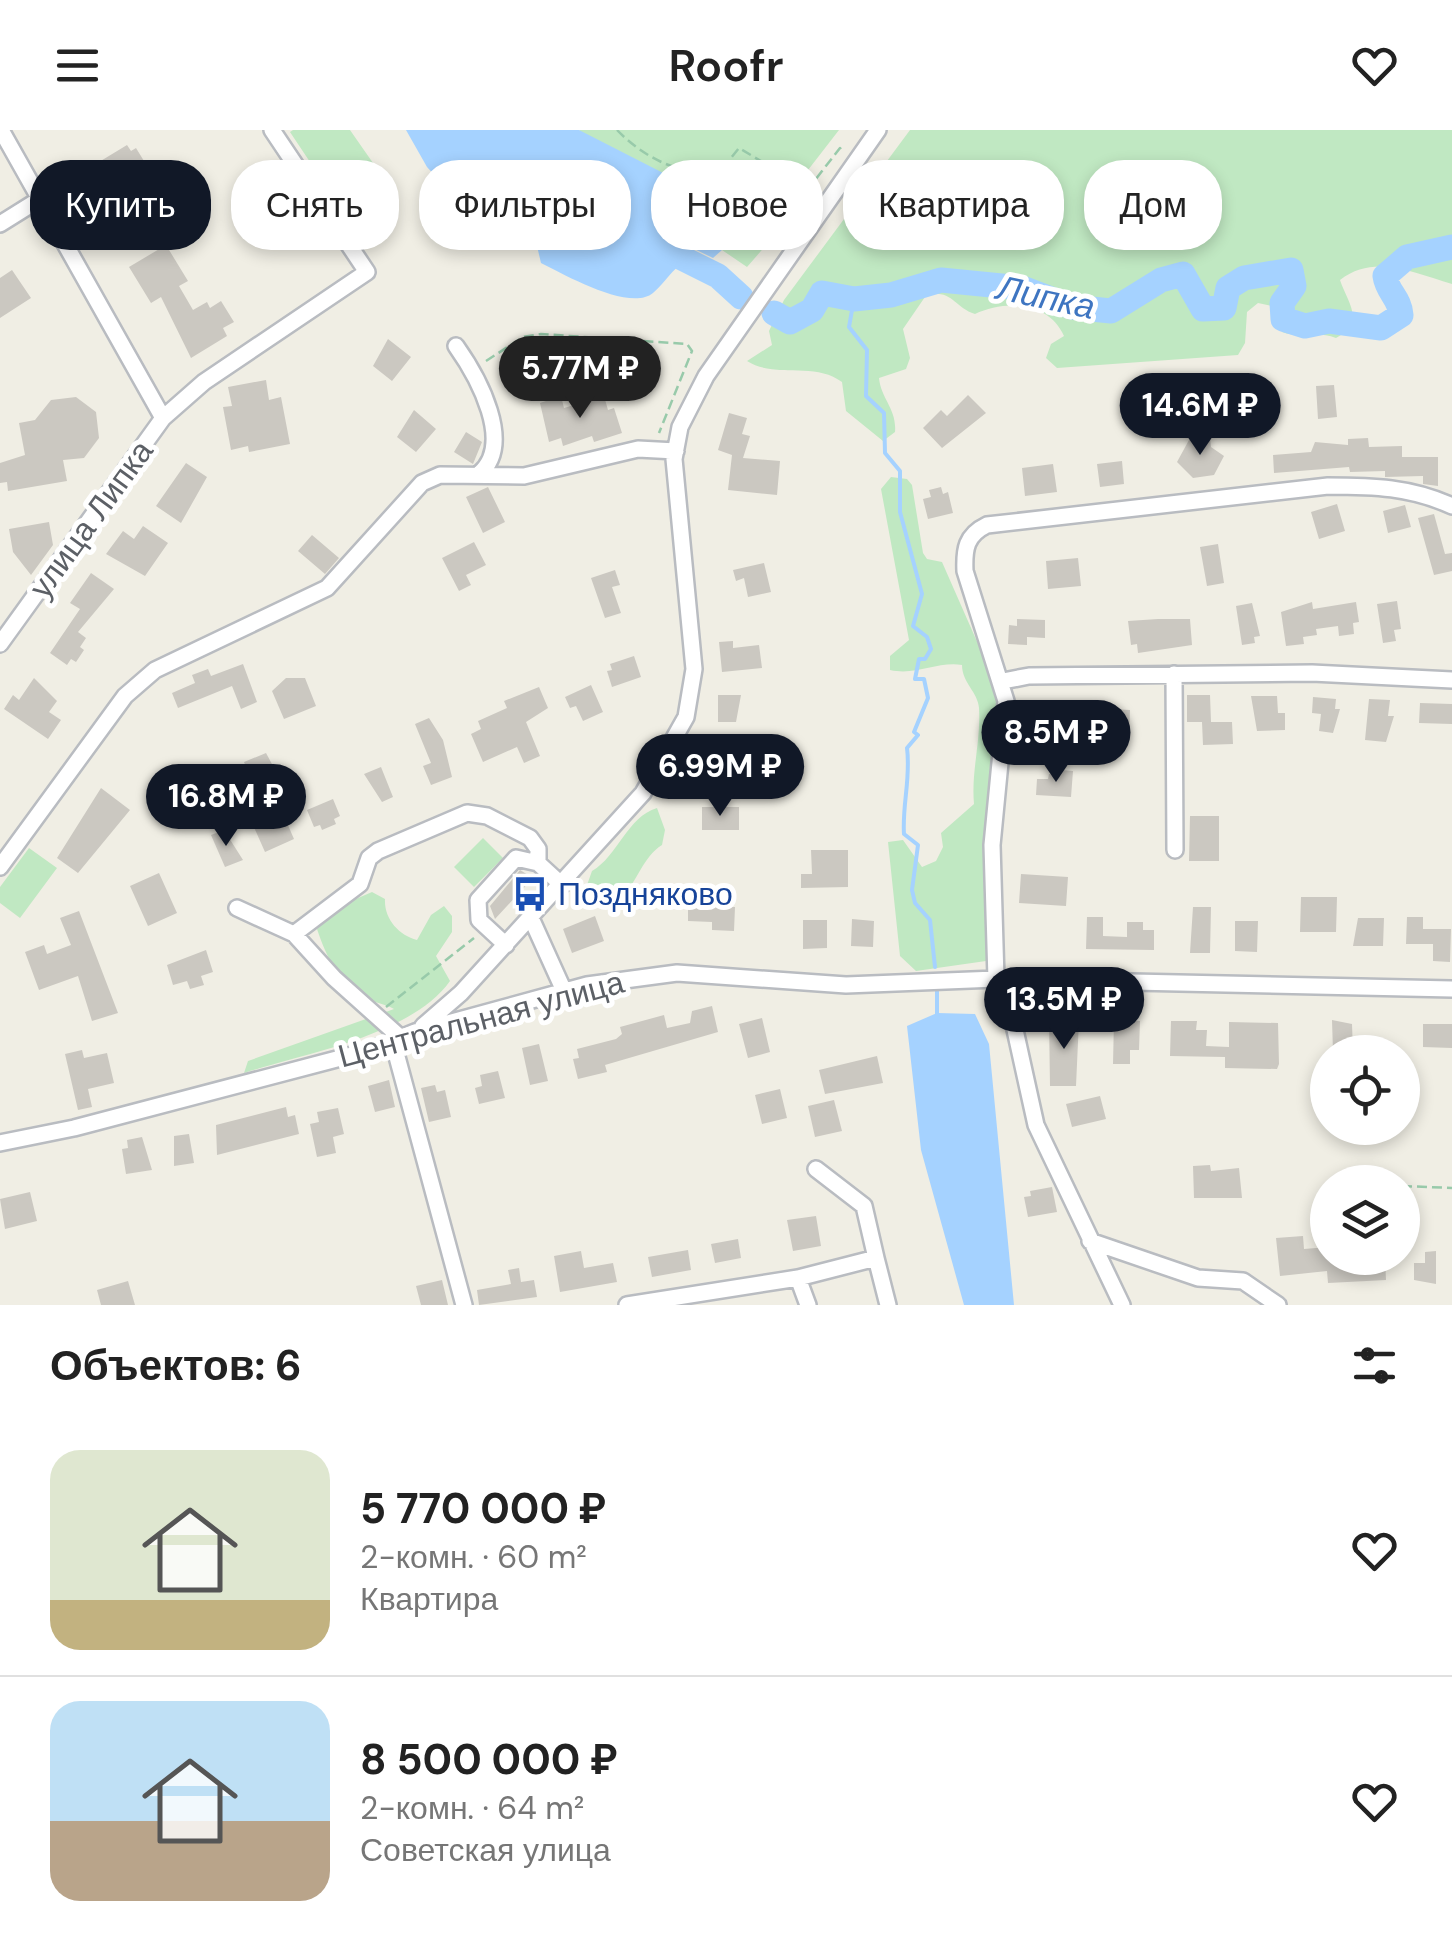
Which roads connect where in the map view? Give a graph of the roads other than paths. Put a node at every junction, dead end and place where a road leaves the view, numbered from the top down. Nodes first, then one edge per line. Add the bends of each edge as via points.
1 (1, 130) edge
2 (272, 130) edge
3 (878, 130) edge
4 (30, 181) edge
5 (30, 204) edge
6 (0, 224) edge
7 (69, 250) edge
8 (456, 346) dead end
9 (163, 418) junction
10 (667, 450) junction
11 (479, 474) junction
12 (1452, 506) edge
13 (0, 644) edge
14 (1174, 674) junction
15 (1452, 680) edge
16 (1004, 681) junction
17 (1175, 850) dead end
18 (538, 863) junction
19 (0, 868) edge
20 (562, 885) junction
21 (237, 908) dead end
22 (531, 918) junction
23 (294, 934) junction
24 (506, 945) junction
25 (1000, 980) junction
26 (1452, 990) edge
27 (564, 991) junction
28 (403, 1038) junction
29 (0, 1143) edge
30 (816, 1169) dead end
31 (1090, 1241) junction
32 (876, 1258) junction
33 (798, 1278) junction
34 (464, 1305) edge
35 (627, 1305) edge
36 (808, 1305) edge
37 (888, 1305) edge
38 (1122, 1305) edge
39 (1278, 1305) edge

1 - 4 street, улица Липка
2 - 9 street via 367,272 204,382
3 - 10 street via 706,376
5 - 6 street
7 - 9 street, улица Липка
8 - 11 street via 472,369 497,444
9 - 13 street, улица Липка
10 - 11 street via 620,452 524,476
10 - 20 street via 692,695 668,755 642,793
11 - 19 street via 440,475 422,483 327,588 155,670 126,696
12 - 16 street via 1395,488 1328,486 987,525 964,552 970,592
14 - 15 street
14 - 16 street
14 - 17 street
16 - 25 street via 992,845
18 - 20 street
18 - 23 street via 530,838 467,813 378,851 360,884
18 - 24 street via 516,858 478,900 478,920
20 - 22 street
21 - 23 street
22 - 24 street
22 - 27 street
23 - 28 street
24 - 28 street via 461,993
25 - 26 street, Центральная улица
25 - 27 street, Центральная улица via 846,985 677,973
25 - 31 street via 1036,1126
27 - 28 street, Центральная улица
28 - 29 street, Центральная улица
28 - 34 street
30 - 32 street via 864,1206
31 - 38 street
31 - 39 street via 1198,1278 1243,1281
32 - 33 street
32 - 37 street
33 - 35 street
33 - 36 street

